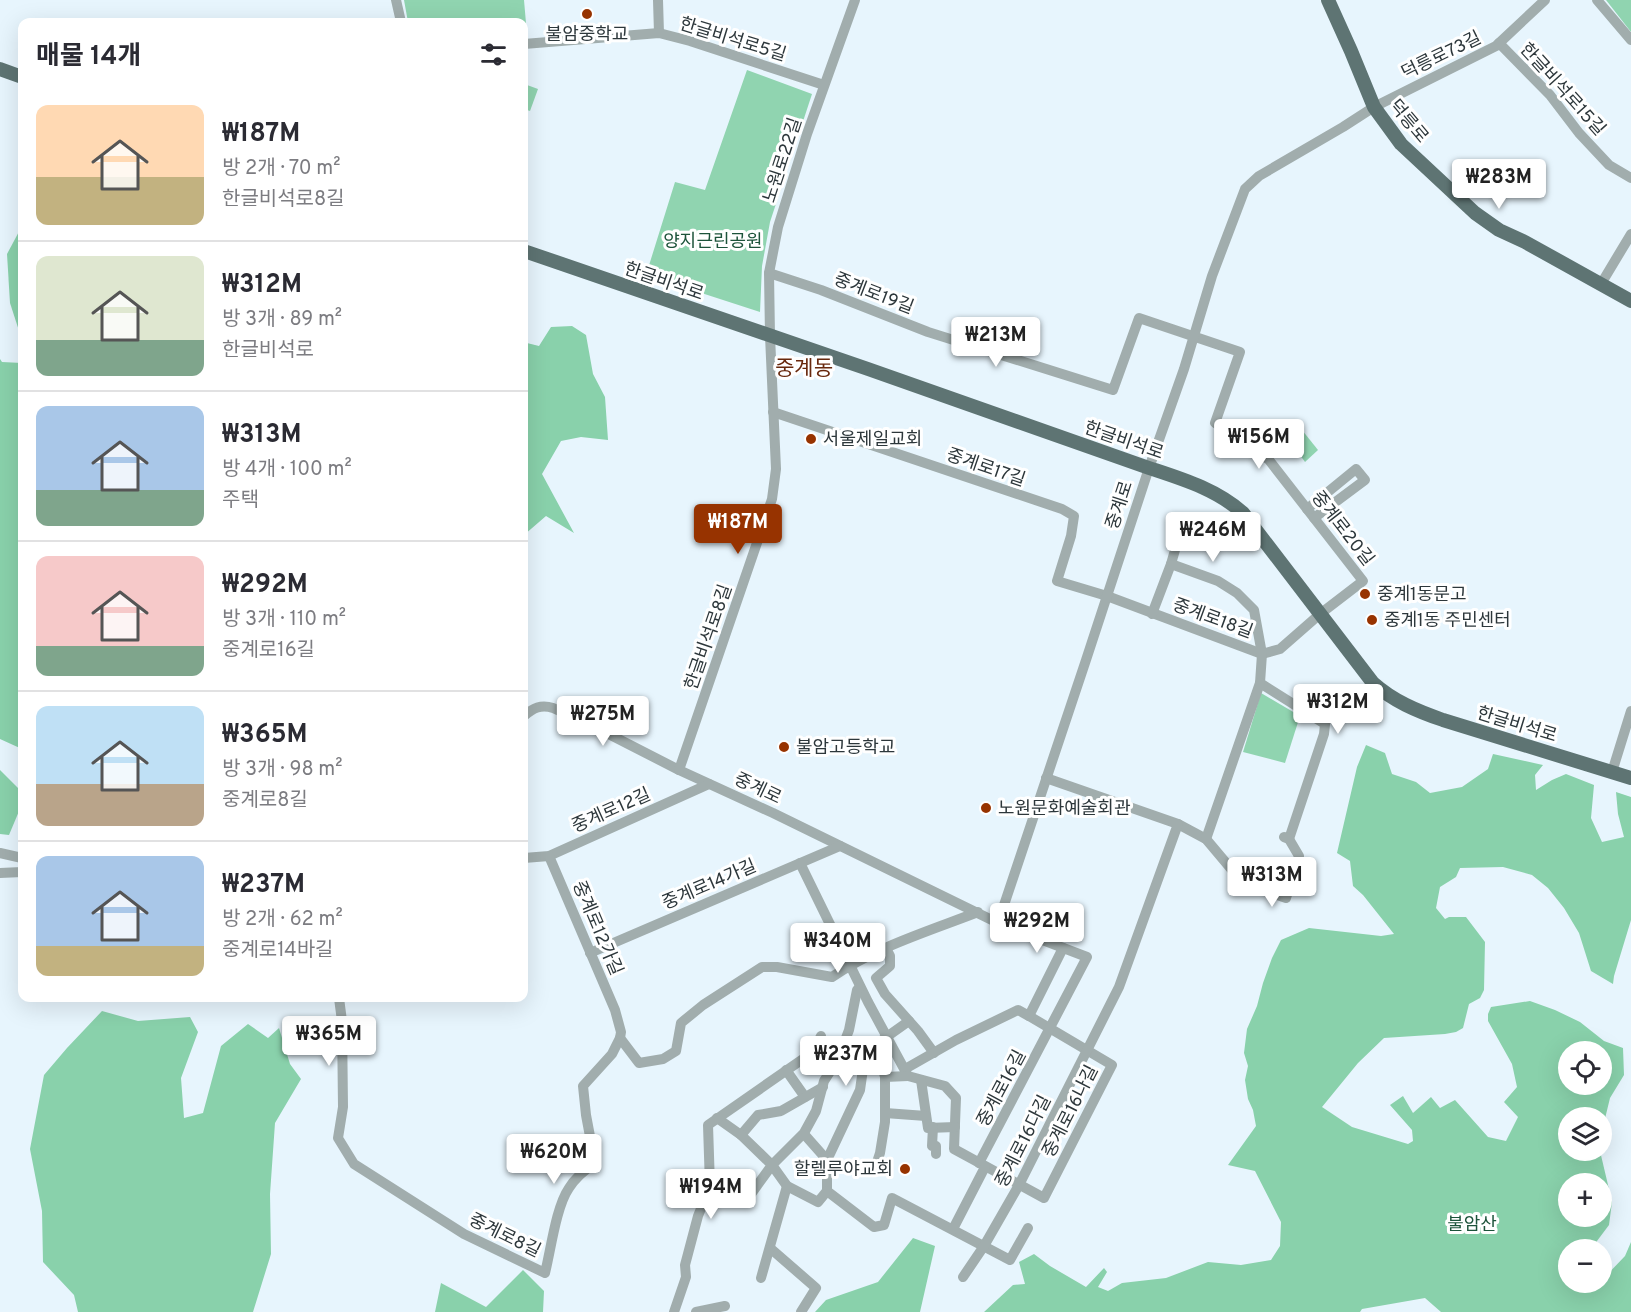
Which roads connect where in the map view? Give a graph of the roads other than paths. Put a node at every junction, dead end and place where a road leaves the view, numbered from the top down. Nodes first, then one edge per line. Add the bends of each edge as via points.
1 (396, 0) edge
2 (658, 0) edge
3 (855, 0) edge
4 (1328, 0) edge
5 (1545, 0) edge
6 (1597, 0) edge
7 (399, 18) edge
8 (659, 33) junction
9 (1631, 40) edge
10 (1499, 43) junction
11 (528, 44) edge
12 (0, 69) edge
13 (18, 76) edge
14 (824, 85) junction
15 (1374, 107) junction
16 (1631, 178) edge
17 (1631, 234) edge
18 (528, 252) edge
19 (769, 273) junction
20 (1601, 284) junction
21 (1631, 301) edge
22 (770, 336) junction
23 (1194, 336) junction
24 (773, 412) junction
25 (1149, 468) junction
26 (1311, 514) junction
27 (1175, 550) dead end
28 (1171, 564) junction
29 (1107, 596) junction
30 (1152, 614) junction
31 (1320, 614) junction
32 (1262, 654) junction
33 (1260, 683) junction
34 (1631, 711) edge
35 (528, 713) edge
36 (680, 770) junction
37 (1612, 772) junction
38 (1046, 778) junction
39 (1631, 778) edge
40 (709, 784) junction
41 (1178, 824) junction
42 (1206, 839) junction
43 (840, 846) junction
44 (0, 853) edge
45 (549, 855) junction
46 (18, 857) edge
47 (528, 858) edge
48 (800, 863) junction
49 (18, 872) edge
50 (0, 873) edge
51 (978, 912) junction
52 (998, 923) junction
53 (886, 948) junction
54 (1063, 948) junction
55 (591, 953) junction
56 (850, 965) junction
57 (860, 987) junction
58 (340, 1002) edge
59 (1029, 1016) junction
60 (909, 1021) junction
61 (1051, 1028) junction
62 (821, 1036) dead end
63 (620, 1038) junction
64 (887, 1038) junction
65 (1088, 1050) junction
66 (934, 1053) junction
67 (786, 1070) junction
68 (906, 1073) junction
69 (885, 1077) junction
70 (921, 1080) junction
71 (823, 1087) junction
72 (805, 1097) junction
73 (885, 1113) junction
74 (926, 1116) junction
75 (717, 1118) junction
76 (933, 1127) junction
77 (955, 1127) junction
78 (804, 1134) junction
79 (741, 1135) junction
80 (936, 1154) dead end
81 (827, 1160) junction
82 (772, 1165) junction
83 (876, 1165) dead end
84 (982, 1165) junction
85 (1019, 1185) junction
86 (710, 1186) junction
87 (787, 1186) junction
88 (827, 1191) junction
89 (1028, 1228) dead end
90 (953, 1229) junction
91 (984, 1246) junction
92 (770, 1248) junction
93 (963, 1277) dead end
94 (761, 1278) dead end
95 (725, 1306) dead end
96 (674, 1312) edge
97 (696, 1312) edge
98 (801, 1312) edge

1 - 7 street
2 - 8 street
3 - 14 street, 노원로22길
4 - 15 main road, 덕릉로
5 - 10 street, 덕릉로73길
6 - 9 street
8 - 11 street, 한글비석로5길
8 - 14 street, 한글비석로5길
10 - 15 street, 덕릉로73길
10 - 16 street, 한글비석로15길 via 1610,165
12 - 13 main road
14 - 19 street, 노원로22길 via 781,217
15 - 20 main road, 덕릉로 via 1401,144 1475,213 1499,230
15 - 23 street, 중계로 via 1259,176 1245,189
17 - 20 street
18 - 22 main road, 한글비석로
19 - 22 street, 노원로22길
19 - 23 street, 중계로19길 via 928,332 1113,390 1139,318
20 - 21 main road, 덕릉로
22 - 24 street, 한글비석로8길
22 - 25 main road, 한글비석로
23 - 25 street, 중계로
23 - 26 street, 중계로20길 via 1240,352 1215,423 1269,460
24 - 29 street, 중계로17길 via 1062,509 1074,516 1057,581
24 - 36 street, 한글비석로8길 via 776,469 772,499
25 - 29 street, 중계로
25 - 31 main road, 한글비석로 via 1222,496 1237,508
26 - 26 street via 1365,480 1356,469
26 - 31 street, 중계로20길 via 1363,581
27 - 28 street
28 - 30 street, 중계로18길
28 - 32 street, 중계로18길 via 1218,580 1237,593 1254,610
29 - 30 street, 중계로18길
29 - 38 street, 중계로
30 - 32 street, 중계로18길
31 - 32 street, 중계로18길 via 1280,649
31 - 37 main road, 한글비석로 via 1373,683 1416,711
32 - 33 street
33 - 42 street
33 - 42 street via 1325,724 1286,838 1299,856 1286,898 1243,883
34 - 37 street
35 - 36 street, 중계로 via 538,706 553,708
36 - 40 street, 중계로
37 - 39 main road, 한글비석로
38 - 41 street
38 - 52 street, 중계로
40 - 43 street, 중계로
40 - 45 street, 중계로12길
41 - 42 street
41 - 65 street, 중계로16나길 via 1119,987
43 - 48 street, 중계로14가길
43 - 51 street, 중계로
44 - 46 street
45 - 47 street, 중계로12길
45 - 55 street, 중계로12가길
48 - 55 street, 중계로14가길
48 - 56 street
49 - 50 street
51 - 52 street, 중계로
51 - 53 street
52 - 54 street, 중계로16길
53 - 56 street
53 - 60 street via 890,966 876,978
54 - 59 street
54 - 61 street, 중계로16길 via 1087,957
55 - 63 street, 중계로12가길 via 617,1014
56 - 57 street
56 - 63 street via 832,977 762,967 681,1023 676,1051 663,1059 639,1063
57 - 64 street
57 - 71 street via 849,1030
58 - 63 street, 중계로8길 via 343,1107 338,1138 354,1164 464,1234 545,1273 567,1189 592,1165 583,1086 612,1054
59 - 61 street
59 - 66 street via 1018,1010
60 - 64 street
60 - 66 street
61 - 65 street, 중계로16나길
61 - 84 street, 중계로16길
62 - 67 street via 813,1052
64 - 68 street
64 - 69 street via 878,1052
64 - 81 street via 871,1048 860,1090
65 - 85 street, 중계로16다길
65 - 85 street, 중계로16나길 via 1112,1065 1044,1198
66 - 68 street
67 - 72 street
67 - 75 street
68 - 69 street
68 - 70 street
69 - 73 street
70 - 74 street
70 - 77 street via 945,1086 956,1098
71 - 72 street
71 - 78 street
72 - 79 street via 781,1112 758,1115
73 - 74 street
73 - 83 street
74 - 76 street via 927,1128
75 - 79 street
75 - 86 street via 708,1125
76 - 77 street
76 - 80 street via 932,1146 936,1146
77 - 84 street via 954,1149
78 - 81 street
78 - 82 street
79 - 82 street
81 - 88 street
82 - 86 street via 751,1194
82 - 87 street
84 - 85 street
84 - 90 street, 중계로16길
85 - 91 street, 중계로16다길
86 - 96 street via 698,1216 685,1265 686,1277
87 - 88 street via 818,1202
87 - 92 street
88 - 90 street via 874,1227 884,1225 892,1198
89 - 91 street via 1010,1260
90 - 91 street
91 - 93 street, 중계로16다길
92 - 94 street
92 - 98 street via 816,1288
95 - 97 street

